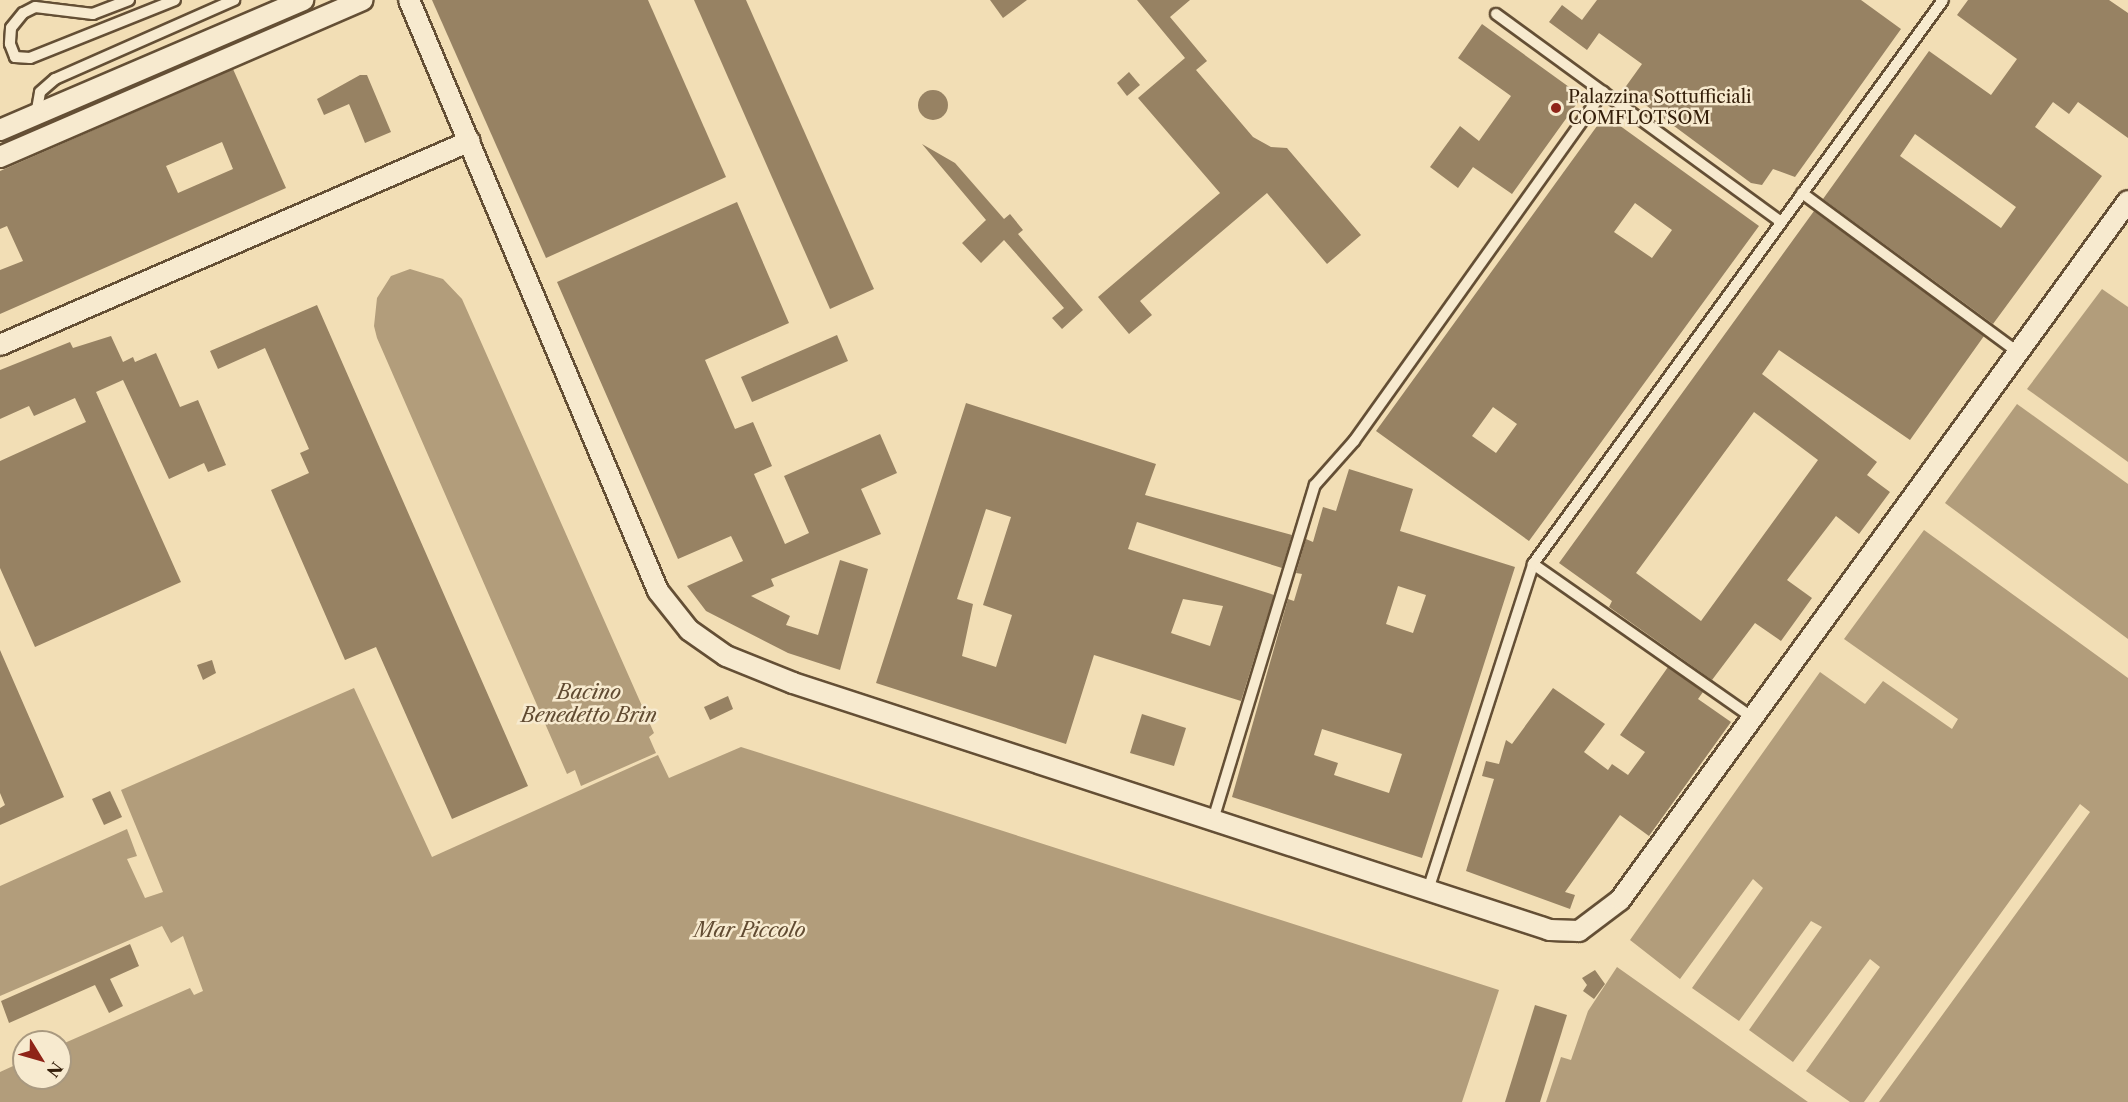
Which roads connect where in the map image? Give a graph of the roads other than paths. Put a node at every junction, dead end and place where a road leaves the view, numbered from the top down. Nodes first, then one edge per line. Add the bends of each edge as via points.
1 (129, 0) edge
2 (175, 0) edge
3 (234, 0) edge
4 (303, 0) edge
5 (362, 0) edge
6 (409, 0) edge
7 (1943, 0) edge
8 (1496, 14) dead end
9 (1603, 92) junction
10 (36, 115) junction
11 (0, 130) edge
12 (470, 141) junction
13 (0, 157) edge
14 (1802, 193) junction
15 (2128, 201) edge
16 (1781, 222) junction
17 (0, 345) edge
18 (2018, 352) junction
19 (1533, 564) junction
20 (1753, 718) junction
21 (1213, 820) junction
22 (1428, 890) junction

1 - 2 lane via 93,14 35,7 23,13 11,28 10,44 15,57 30,58
3 - 10 lane via 55,79 40,92
4 - 10 street
5 - 13 street
6 - 12 street
7 - 14 lane
8 - 9 lane
9 - 16 lane
9 - 21 lane via 1354,441 1315,485
10 - 11 street
12 - 17 street
12 - 21 street via 658,591 689,630 726,656 793,683
14 - 16 lane
14 - 18 lane
15 - 18 street
16 - 19 lane
18 - 20 street
19 - 20 lane
19 - 22 lane
20 - 22 street via 1620,900 1579,931 1550,930
21 - 22 street

